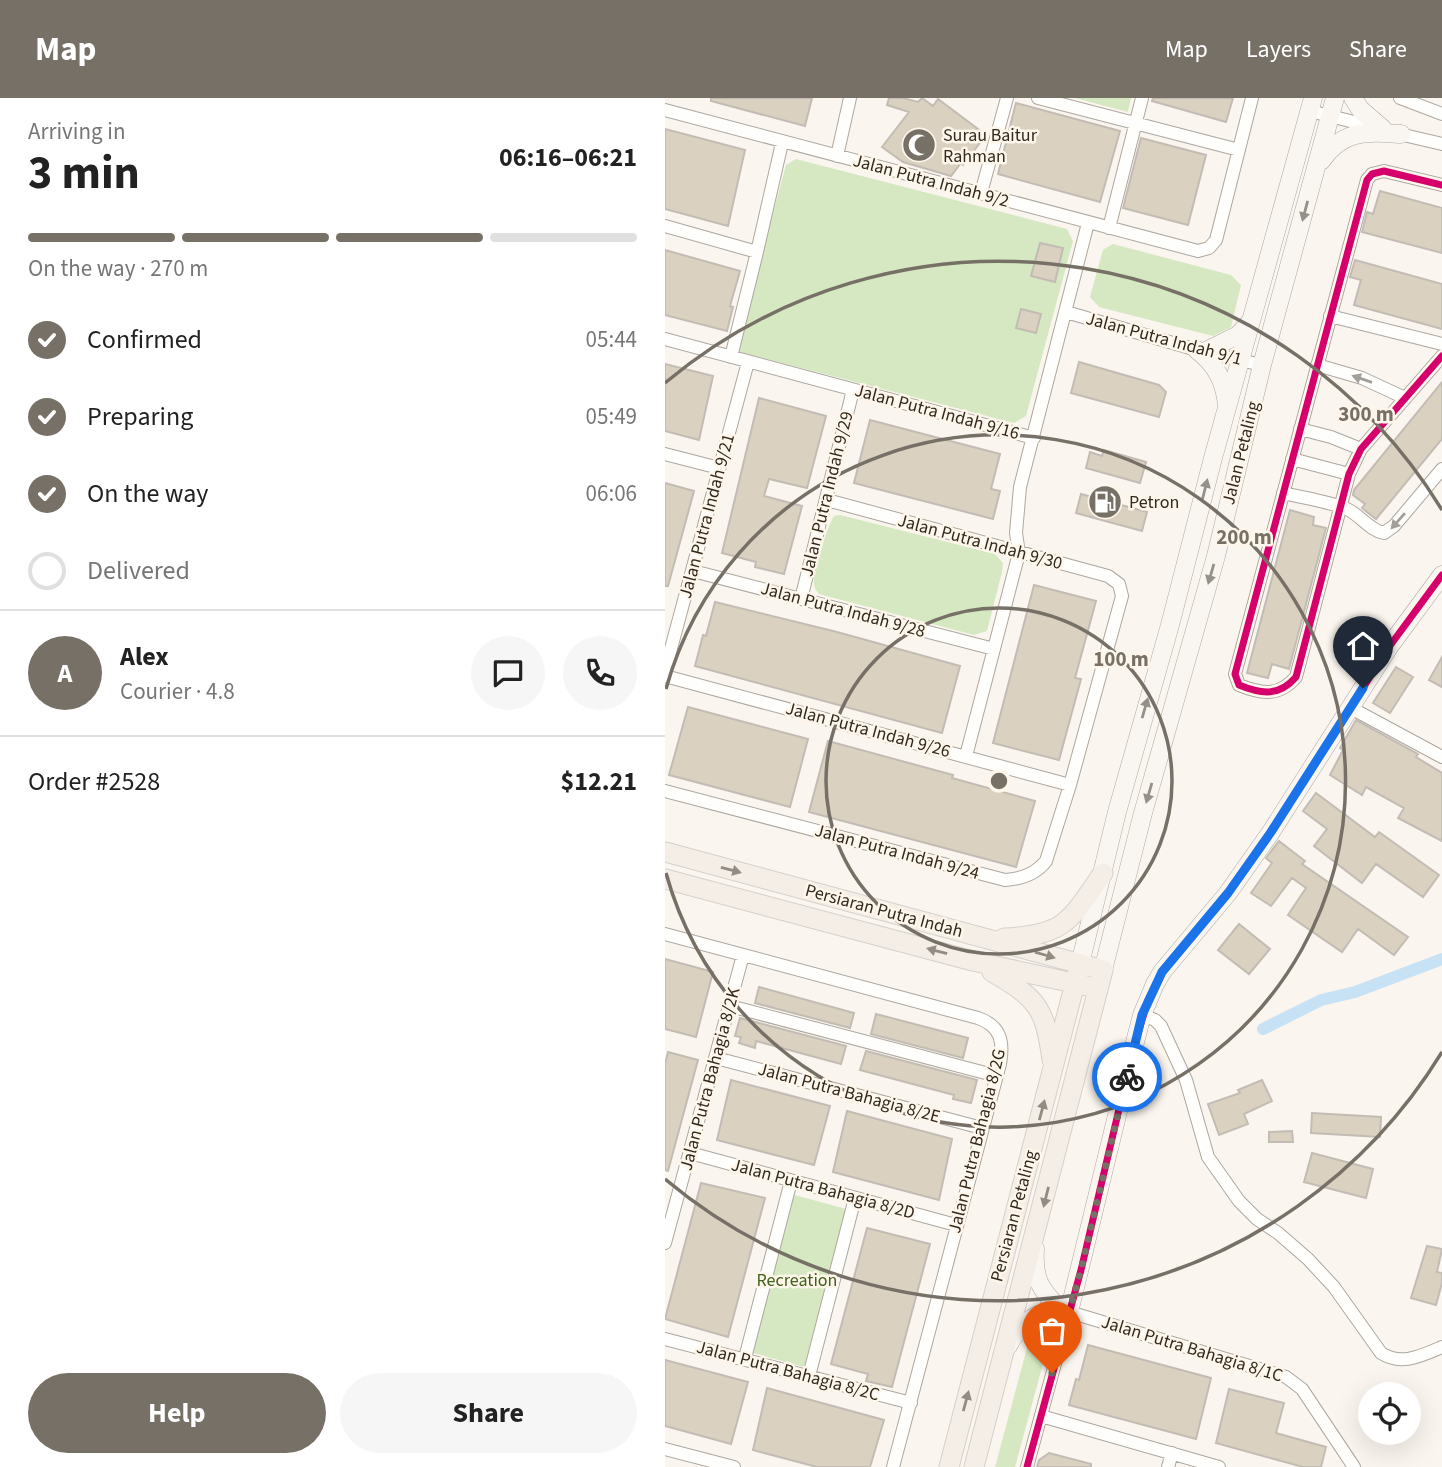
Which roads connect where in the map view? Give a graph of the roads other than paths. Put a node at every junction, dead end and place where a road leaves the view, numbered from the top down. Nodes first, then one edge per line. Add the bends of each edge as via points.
1 (851, 98) edge
2 (1007, 98) edge
3 (1038, 98) edge
4 (1142, 98) edge
5 (1252, 98) edge
6 (1335, 98) edge
7 (1353, 98) edge
8 (1400, 98) edge
9 (1312, 104) edge
10 (665, 110) edge
11 (1442, 114) edge
12 (1330, 117) junction
13 (1136, 123) junction
14 (1383, 129) junction
15 (1401, 134) junction
16 (782, 143) junction
17 (1442, 144) edge
18 (1239, 150) junction
19 (837, 156) junction
20 (1317, 166) junction
21 (1442, 185) edge
22 (981, 193) junction
23 (1088, 223) junction
24 (665, 226) edge
25 (1109, 228) junction
26 (757, 252) junction
27 (1066, 312) junction
28 (1330, 316) junction
29 (1251, 321) junction
30 (665, 340) edge
31 (1442, 344) edge
32 (1200, 351) junction
33 (1442, 356) edge
34 (731, 357) junction
35 (1241, 360) junction
36 (748, 362) junction
37 (1262, 365) junction
38 (1317, 365) junction
39 (853, 390) junction
40 (1405, 398) junction
41 (1228, 411) junction
42 (1300, 429) junction
43 (1034, 439) junction
44 (1361, 449) junction
45 (665, 454) edge
46 (1292, 459) junction
47 (719, 468) junction
48 (1442, 469) edge
49 (1349, 474) junction
50 (1283, 493) junction
51 (827, 500) junction
52 (1341, 507) junction
53 (1019, 553) junction
54 (693, 571) junction
55 (1442, 575) edge
56 (1122, 596) joint
57 (801, 598) junction
58 (993, 649) junction
59 (665, 671) edge
60 (665, 676) edge
61 (1351, 708) junction
62 (966, 756) junction
63 (1442, 757) edge
64 (1070, 785) junction
65 (665, 791) edge
66 (665, 852) edge
67 (1103, 873) junction
68 (665, 879) edge
69 (665, 934) edge
70 (979, 936) junction
71 (743, 955) junction
72 (973, 961) junction
73 (1078, 974) junction
74 (1100, 979) junction
75 (730, 1006) junction
76 (1142, 1015) junction
77 (716, 1058) junction
78 (1053, 1068) junction
79 (996, 1076) junction
80 (982, 1128) junction
81 (689, 1153) junction
82 (791, 1181) junction
83 (855, 1198) junction
84 (956, 1225) junction
85 (1036, 1236) junction
86 (665, 1243) edge
87 (1065, 1311) junction
88 (665, 1339) edge
89 (1442, 1348) edge
90 (1006, 1349) junction
91 (745, 1358) junction
92 (809, 1376) junction
93 (911, 1403) junction
94 (1041, 1416) junction
95 (981, 1444) junction
96 (665, 1449) edge
97 (1172, 1453) junction
98 (734, 1467) edge
99 (893, 1467) edge
100 (949, 1467) edge
101 (975, 1467) edge
102 (981, 1467) edge
103 (1027, 1467) edge
104 (1168, 1467) edge
105 (1219, 1467) edge
106 (1354, 1467) edge

1 - 19 street
2 - 22 street
3 - 13 street
4 - 13 street
5 - 18 street
6 - 12 main road, Jalan Petaling
7 - 14 main road
8 - 11 street
9 - 12 street
9 - 29 main road, Jalan Petaling
10 - 16 street, Jalan Putra Indah 9/2
12 - 14 street
12 - 20 main road, Jalan Petaling
13 - 18 street
13 - 25 street
14 - 15 street
15 - 17 street
15 - 20 main road via 1371,132 1344,138
16 - 19 street, Jalan Putra Indah 9/2
16 - 26 street
18 - 25 street, Jalan Putra Indah 9/2 via 1216,240 1209,248 1198,251
19 - 22 street, Jalan Putra Indah 9/2
20 -> 37 main road, Jalan Petaling
21 - 28 street via 1384,171 1372,174
22 - 23 street, Jalan Putra Indah 9/2
23 - 25 street, Jalan Putra Indah 9/2
23 - 27 street, Jalan Putra Indah 9/16
24 - 26 street
26 - 34 street
27 - 32 street, Jalan Putra Indah 9/1
27 - 43 street, Jalan Putra Indah 9/16
28 - 31 street
28 - 38 street
29 - 32 main road via 1238,335
29 - 35 main road, Jalan Petaling
30 - 34 street, Jalan Putra Indah 9/16
32 - 35 street, Jalan Putra Indah 9/1
32 - 41 main road via 1217,369
33 - 40 street
34 - 36 street, Jalan Putra Indah 9/16
35 - 37 street, Jalan Putra Indah 9/1
35 - 41 main road, Jalan Petaling
36 - 39 street, Jalan Putra Indah 9/16
36 - 47 street, Jalan Putra Indah 9/21
37 -> 74 main road, Jalan Petaling via 1216,556
40 -> 38 street via 1362,378
38 - 42 street
39 - 43 street, Jalan Putra Indah 9/16
39 - 51 street, Jalan Putra Indah 9/29
40 - 44 street
67 -> 41 main road, Jalan Petaling
42 - 44 street
42 - 46 street
43 - 53 street via 1020,487
44 - 49 street
45 - 47 street
46 - 49 street
46 - 50 street
47 - 54 street, Jalan Putra Indah 9/21
48 -> 52 street via 1390,531 1377,531
49 - 52 street
50 - 52 street
50 - 52 street via 1235,674 1239,685 1266,694 1290,684 1300,668
51 - 53 street, Jalan Putra Indah 9/30
51 - 57 street, Jalan Putra Indah 9/29
53 - 56 street, Jalan Putra Indah 9/30 via 1108,576 1119,584
53 - 58 street
54 - 57 street, Jalan Putra Indah 9/28
54 - 59 street, Jalan Putra Indah 9/21
55 - 61 main road
56 - 64 street, Jalan Putra Indah 9/24
57 - 58 street, Jalan Putra Indah 9/28
58 - 62 street
60 - 62 street, Jalan Putra Indah 9/26
61 - 63 street
61 - 76 main road via 1228,893 1162,972
62 - 64 street, Jalan Putra Indah 9/26
64 - 65 street, Jalan Putra Indah 9/24 via 1046,861 1025,877 1005,880
66 -> 70 main road, Persiaran Putra Indah
67 - 70 main road via 1071,919 1055,929 1025,937
67 - 73 main road, Jalan Petaling
72 -> 68 main road, Persiaran Putra Indah
69 - 71 street, Jalan Putra Bahagia 8/2G
70 -> 73 main road, Persiaran Putra Indah
71 - 75 street, Jalan Putra Bahagia 8/2K
71 - 79 street, Jalan Putra Bahagia 8/2G via 988,1022 1002,1041
72 - 73 main road, Persiaran Putra Indah
72 - 78 main road via 1013,983 1034,1001 1046,1026
73 - 74 main road, Persiaran Putra Indah
73 - 78 main road, Persiaran Petaling
74 -> 85 main road, Persiaran Petaling
75 - 77 street, Jalan Putra Bahagia 8/2K
75 - 79 street
76 - 87 main road
76 - 89 street via 1161,1026 1186,1080 1208,1157 1239,1201 1308,1259 1381,1353 1401,1360
77 - 80 street, Jalan Putra Bahagia 8/2E
77 - 81 street, Jalan Putra Bahagia 8/2K
100 -> 78 main road, Persiaran Petaling
79 - 80 street, Jalan Putra Bahagia 8/2G
80 - 84 street, Jalan Putra Bahagia 8/2G
81 - 82 street, Jalan Putra Bahagia 8/2D
81 - 86 street, Jalan Putra Bahagia 8/2K
82 - 83 street, Jalan Putra Bahagia 8/2D
82 - 91 street
83 - 84 street, Jalan Putra Bahagia 8/2D
83 - 92 street
84 - 93 street, Jalan Putra Bahagia 8/2G
85 - 87 main road via 1033,1269 1044,1292
85 - 90 main road, Persiaran Petaling
87 - 90 main road via 1028,1320
87 - 94 street
87 - 106 street, Jalan Putra Bahagia 8/1C via 1286,1377 1302,1389
88 - 91 street, Jalan Putra Bahagia 8/2C
90 - 95 main road, Persiaran Petaling
91 - 92 street, Jalan Putra Bahagia 8/2C
92 - 93 street, Jalan Putra Bahagia 8/2C
93 - 99 street, Jalan Putra Bahagia 8/2G
94 - 97 street
94 - 103 street
95 - 101 main road, Persiaran Petaling
95 - 102 street
96 - 98 street
97 - 104 street
97 - 105 street

